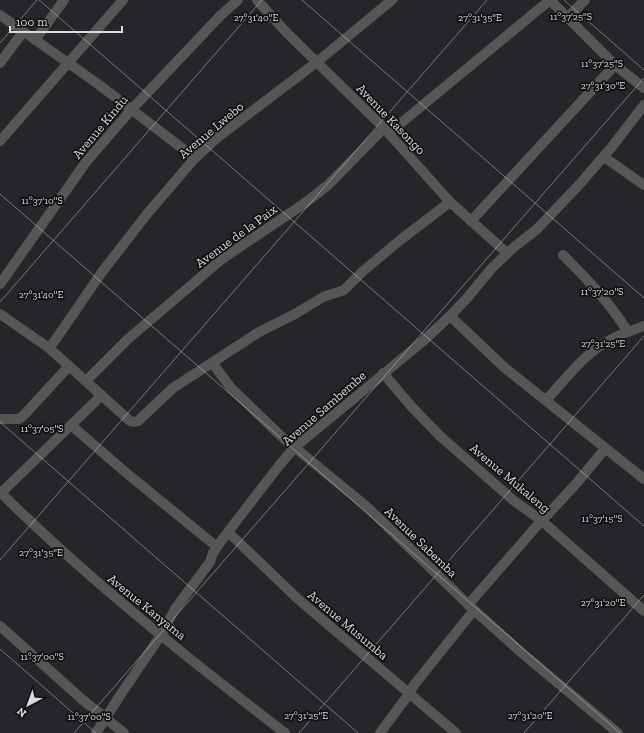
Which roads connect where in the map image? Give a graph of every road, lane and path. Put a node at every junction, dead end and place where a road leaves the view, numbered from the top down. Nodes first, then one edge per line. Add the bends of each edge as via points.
1 (64, 0) edge
2 (123, 0) edge
3 (238, 0) edge
4 (257, 0) edge
5 (392, 0) edge
6 (550, 0) edge
7 (585, 0) edge
8 (0, 15) edge
9 (567, 18) junction
10 (23, 32) junction
11 (35, 40) junction
12 (317, 62) junction
13 (0, 63) edge
14 (68, 63) junction
15 (615, 65) junction
16 (644, 88) edge
17 (644, 105) edge
18 (131, 110) junction
19 (386, 131) junction
20 (0, 141) edge
21 (604, 157) junction
22 (195, 158) junction
23 (644, 185) edge
24 (450, 202) junction
25 (471, 221) junction
26 (507, 253) junction
27 (563, 255) dead end
28 (0, 284) edge
29 (0, 314) edge
30 (450, 316) junction
31 (638, 331) edge
32 (49, 348) junction
33 (213, 364) junction
34 (69, 366) junction
35 (383, 373) junction
36 (86, 381) junction
37 (102, 395) junction
38 (546, 400) junction
39 (0, 420) edge
40 (72, 426) junction
41 (294, 448) junction
42 (605, 449) junction
43 (644, 479) edge
44 (0, 493) edge
45 (542, 521) junction
46 (228, 532) junction
47 (217, 547) junction
48 (471, 607) junction
49 (644, 612) edge
50 (0, 626) edge
51 (161, 635) junction
52 (409, 694) junction
53 (106, 719) junction
54 (96, 733) edge
55 (124, 733) edge
56 (284, 733) edge
57 (380, 733) edge
58 (456, 733) edge
59 (618, 733) edge

1 - 11 street
2 - 14 street
3 - 18 street, Avenue Kindu
4 - 12 street, Avenue Kasongo
5 - 12 street, Avenue Lwebo
6 - 9 street
6 - 19 street
7 - 9 street
8 - 10 street
9 - 15 street
10 - 11 street
10 - 13 street
11 - 14 street
12 - 19 street, Avenue Kasongo
12 - 22 street, Avenue Lwebo
14 - 18 street
14 - 20 street
15 - 16 street
15 - 25 street
17 - 21 street, Avenue Sambembe
18 - 22 street
18 - 28 street, Avenue Kindu via 86,162
19 - 24 street, Avenue Kasongo
19 - 36 street, Avenue de la Paix via 328,185 222,260 128,339
21 - 23 street
21 - 26 street, Avenue Sambembe via 536,230
22 - 32 street, Avenue Lwebo via 138,225 95,281
24 - 25 street, Avenue Kasongo
24 - 33 street via 399,241 342,292 323,297 274,324
25 - 26 street, Avenue Kasongo
26 - 30 street, Avenue Sambembe
27 - 31 street via 604,298 619,318
29 - 32 street
30 - 35 street, Avenue Sambembe
30 - 38 street via 505,368
31 - 38 street via 612,338 600,346
32 - 34 street
33 - 37 street via 173,388 138,421 130,421
33 - 41 street, Avenue Sabemba via 240,397
34 - 36 street
34 - 39 street via 19,419
35 - 41 street, Avenue Sambembe
35 - 45 street, Avenue Mukaleng via 440,436 513,500
36 - 37 street
37 - 40 street
38 - 42 street
40 - 44 street
40 - 47 street
41 - 46 street, Avenue Sambembe
41 - 48 street, Avenue Sabemba via 366,506
42 - 43 street
42 - 45 street
44 - 51 street, Avenue Kanyama via 72,560
45 - 48 street
45 - 49 street, Avenue Mukaleng
46 - 47 street, Avenue Sambembe
46 - 52 street, Avenue Musumba via 298,599
47 - 51 street, Avenue Sambembe via 210,562 175,609
48 - 52 street
48 - 59 street, Avenue Sabemba
50 - 53 street
51 - 53 street, Avenue Sambembe
51 - 56 street, Avenue Kanyama
52 - 57 street
52 - 58 street, Avenue Musumba
53 - 54 street, Avenue Sambembe
53 - 55 street

